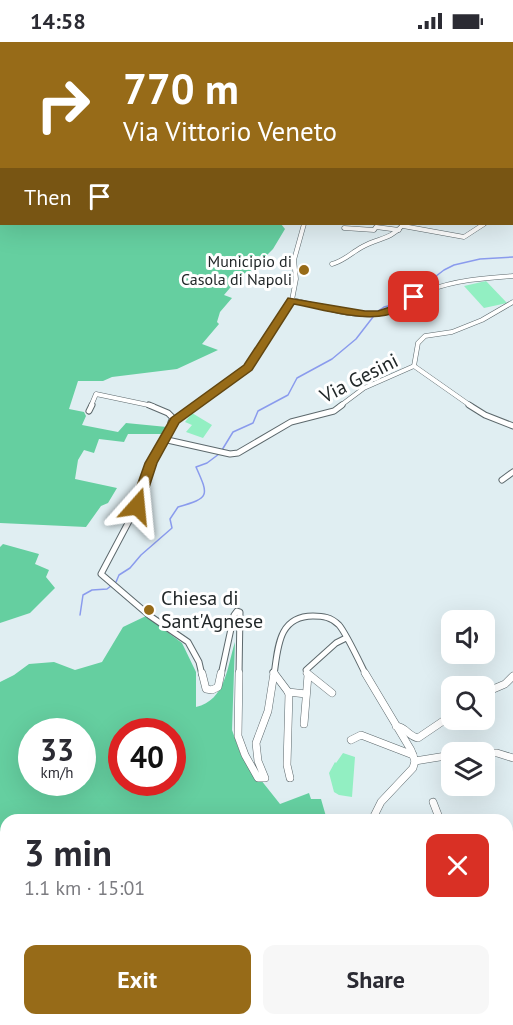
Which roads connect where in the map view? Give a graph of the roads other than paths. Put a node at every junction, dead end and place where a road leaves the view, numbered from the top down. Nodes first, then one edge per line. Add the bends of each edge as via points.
1 (304, 225) edge
2 (403, 225) edge
3 (482, 225) edge
4 (344, 228) dead end
5 (399, 230) junction
6 (332, 264) dead end
7 (513, 276) edge
8 (292, 300) junction
9 (513, 302) edge
10 (370, 314) joint
11 (414, 366) junction
12 (89, 411) dead end
13 (171, 426) junction
14 (513, 426) edge
15 (163, 439) junction
16 (513, 472) edge
17 (502, 480) dead end
18 (346, 638) junction
19 (273, 672) junction
20 (308, 675) junction
21 (513, 675) edge
22 (495, 688) edge
23 (288, 692) junction
24 (332, 693) dead end
25 (306, 694) junction
26 (441, 723) edge
27 (304, 724) dead end
28 (396, 726) junction
29 (351, 740) dead end
30 (495, 753) edge
31 (441, 757) edge
32 (414, 758) junction
33 (513, 758) edge
34 (290, 778) dead end
35 (433, 802) dead end
36 (375, 814) edge
37 (438, 814) edge

1 - 8 street via 294,260
2 - 3 street via 464,237
2 - 5 street
4 - 5 street
5 - 6 street
7 - 10 street via 437,287 403,306
8 - 10 street
8 - 13 street via 248,368
9 - 11 street, Via Gesini via 447,334 425,336 418,343
11 - 14 street via 465,404 497,422
11 - 15 street, Via Gesini via 364,388 334,411 291,422 244,450 230,454
12 - 13 street via 96,394 103,394 169,412 173,418
13 - 15 street
15 - 19 street via 137,506 101,570 104,578 188,642 200,662 206,689 218,687 234,615 240,612 238,735 258,778 265,778 256,743 268,711
16 - 17 street
18 - 19 street via 332,619 307,616 293,620 286,625
18 - 20 street via 319,657 306,670
18 - 28 street
19 - 23 street
20 - 24 street
20 - 25 street
21 - 22 street
23 - 25 street
23 - 34 street
25 - 27 street
26 - 28 street via 414,738 403,726
28 - 32 street
29 - 32 street via 362,735
30 - 33 street
31 - 32 street
32 - 36 street via 409,773 381,802
35 - 37 street

